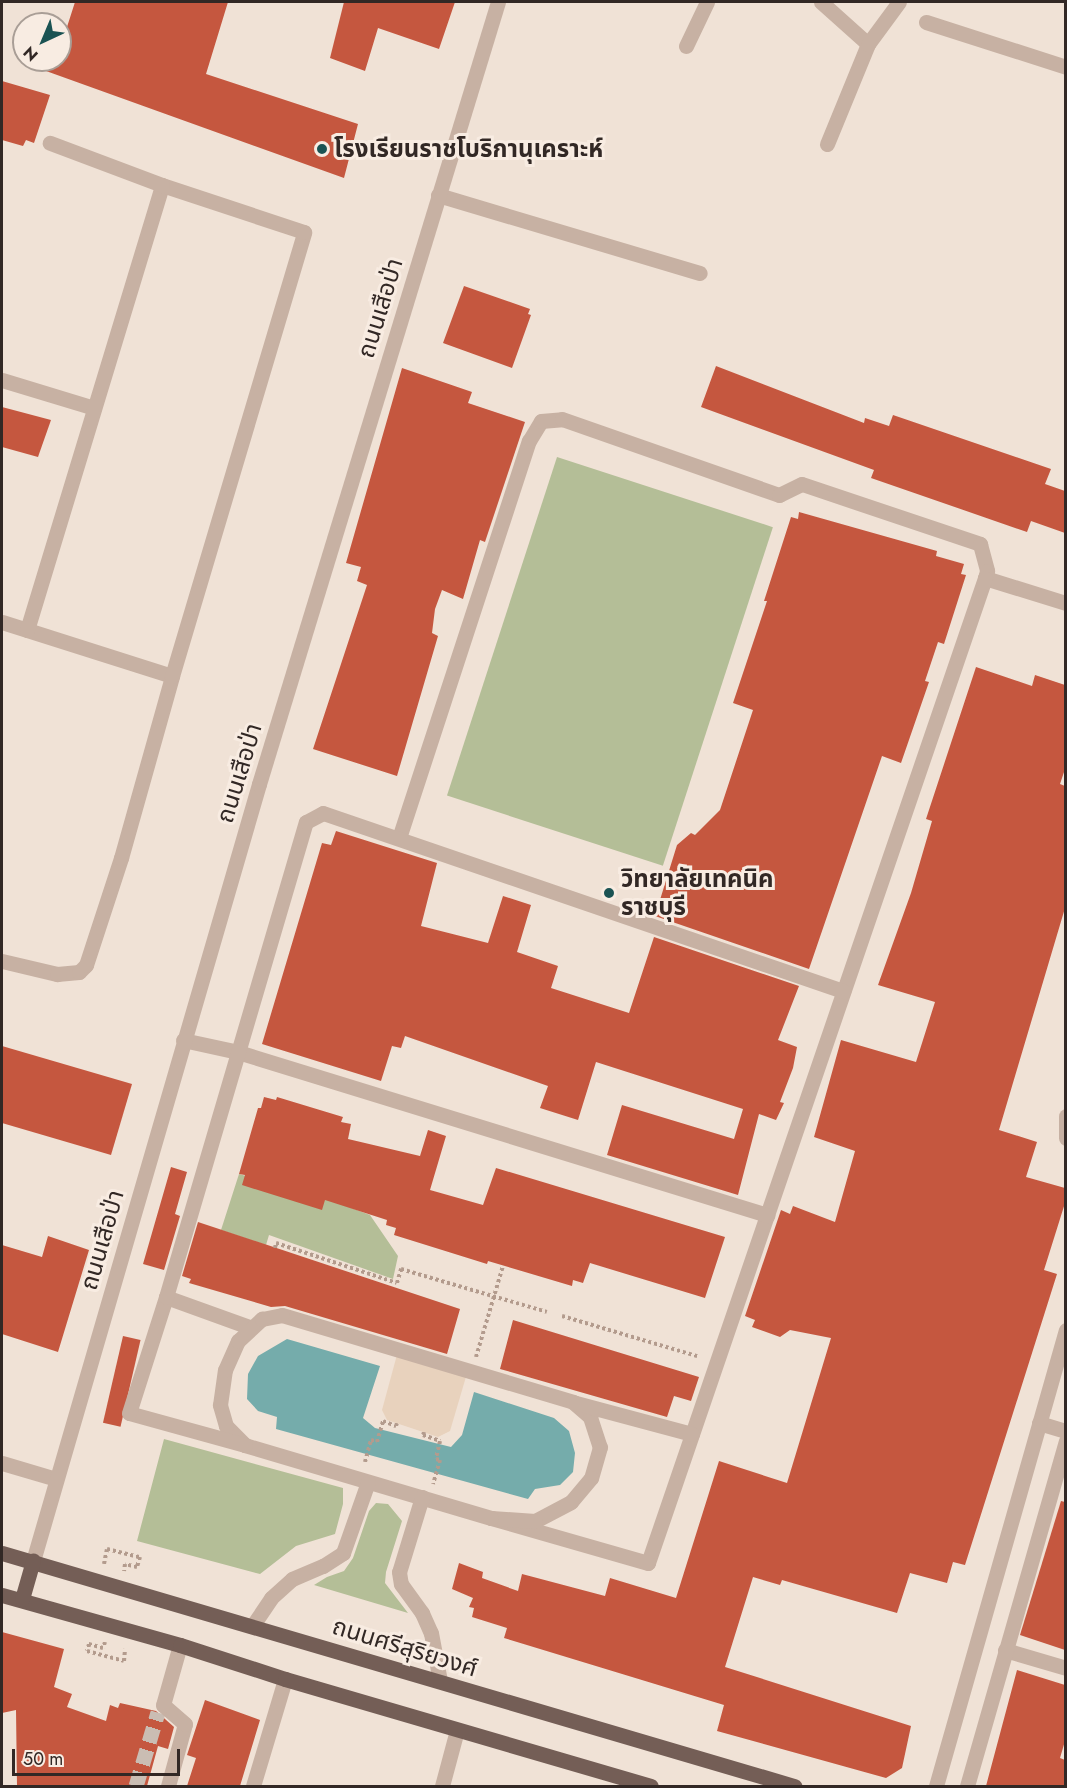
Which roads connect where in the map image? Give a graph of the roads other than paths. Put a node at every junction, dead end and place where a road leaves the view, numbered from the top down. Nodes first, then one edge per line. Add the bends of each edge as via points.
1 (498, 2) edge
2 (706, 2) edge
3 (821, 2) edge
4 (899, 2) edge
5 (926, 22) dead end
6 (868, 44) junction
7 (686, 46) dead end
8 (1065, 67) edge
9 (50, 143) dead end
10 (827, 144) dead end
11 (162, 185) junction
12 (438, 195) junction
13 (700, 273) dead end
14 (2, 380) edge
15 (94, 408) junction
16 (984, 578) junction
17 (1065, 603) edge
18 (2, 622) edge
19 (27, 630) junction
20 (172, 676) junction
21 (399, 838) junction
22 (2, 961) edge
23 (843, 991) junction
24 (183, 1040) junction
25 (238, 1052) junction
26 (1065, 1116) edge
27 (1065, 1138) edge
28 (767, 1215) junction
29 (166, 1297) junction
30 (252, 1328) junction
31 (1065, 1330) edge
32 (573, 1402) junction
33 (1039, 1423) junction
34 (1065, 1431) edge
35 (692, 1434) junction
36 (1065, 1441) edge
37 (245, 1444) junction
38 (2, 1463) edge
39 (56, 1479) junction
40 (368, 1482) junction
41 (422, 1497) junction
42 (491, 1518) junction
43 (2, 1553) edge
44 (33, 1561) junction
45 (2, 1595) edge
46 (22, 1599) junction
47 (253, 1625) junction
48 (180, 1645) junction
49 (1005, 1650) junction
50 (1065, 1668) edge
51 (285, 1679) junction
52 (440, 1681) junction
53 (458, 1730) junction
54 (168, 1786) edge
55 (253, 1786) edge
56 (442, 1786) edge
57 (651, 1786) edge
58 (794, 1786) edge
59 (936, 1786) edge
60 (967, 1786) edge

1 - 12 street, ถนนเสือป่า
2 - 7 street
3 - 6 street
4 - 6 street
5 - 8 street
6 - 10 street
9 - 11 street
11 - 15 street
11 - 20 street via 304,232
12 - 13 street
12 - 24 street, ถนนเสือป่า
14 - 15 street
15 - 19 street
16 - 17 street
16 - 21 street via 987,571 980,544 802,484 779,495 562,420 541,421 529,441
16 - 23 street
18 - 19 street
19 - 20 street
20 - 22 street via 121,858 86,965 79,972 57,974
21 - 23 street
21 - 25 street via 323,813 306,822
23 - 28 street
24 - 25 street
24 - 39 street, ถนนเสือป่า
25 - 28 street
25 - 29 street
26 - 27 street
28 - 35 street
29 - 30 street
29 - 37 street via 129,1413
30 - 32 street via 262,1319 282,1315
30 - 37 street via 238,1341 225,1370 220,1405 226,1426
31 - 33 street
32 - 35 street
32 - 42 street via 590,1417 600,1447 591,1478 571,1502 535,1521
33 - 34 street
33 - 59 street
35 - 42 street via 648,1563
36 - 49 street
37 - 40 street
38 - 39 street
39 - 44 street, ถนนเสือป่า
40 - 41 street
40 - 47 street via 343,1553 292,1579 271,1598
41 - 42 street
41 - 52 street via 399,1572 401,1584 422,1613 430,1633
43 - 44 main road, ถนนศรีสุริยวงศ์
44 - 46 main road
44 - 47 main road, ถนนศรีสุริยวงศ์
45 - 46 main road
46 - 48 main road
47 - 52 main road, ถนนศรีสุริยวงศ์
48 - 51 main road
48 - 54 street via 160,1708 185,1724
49 - 50 street
49 - 60 street
51 - 53 main road
51 - 55 street
52 - 58 main road, ถนนศรีสุริยวงศ์
53 - 56 street
53 - 57 main road

